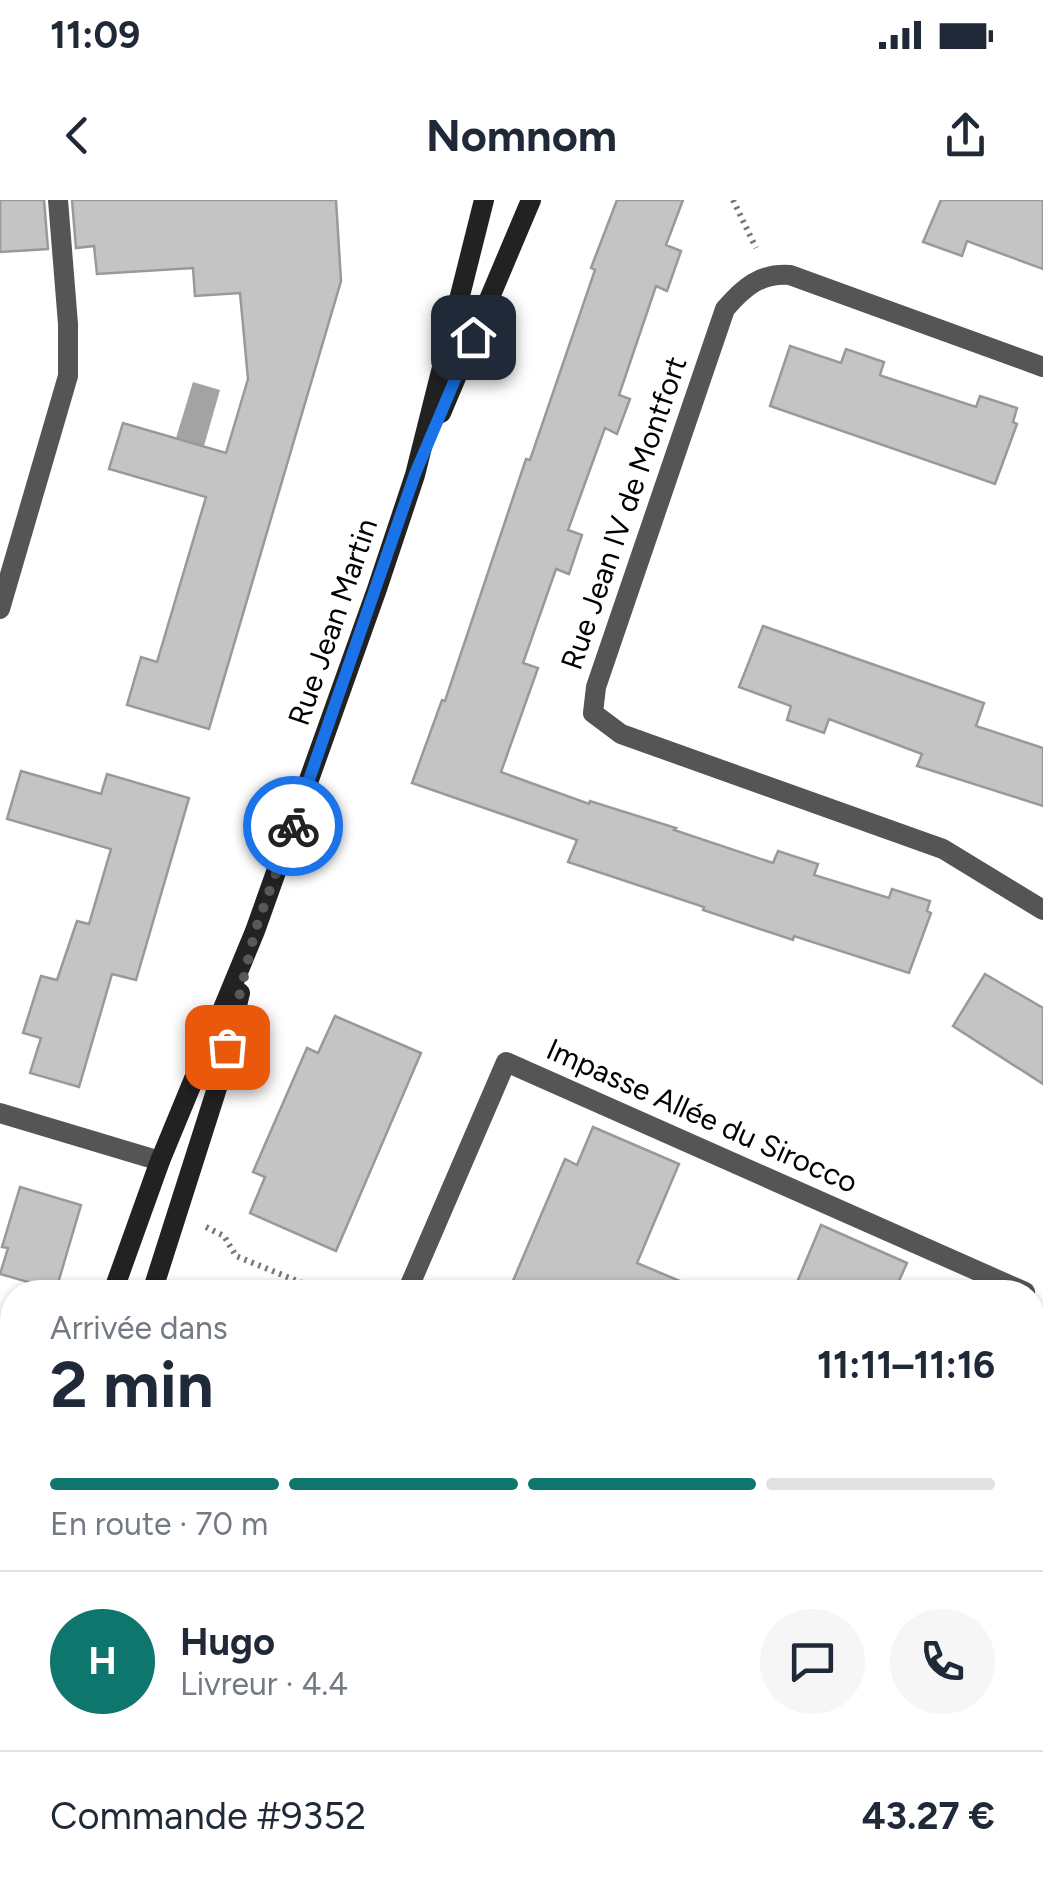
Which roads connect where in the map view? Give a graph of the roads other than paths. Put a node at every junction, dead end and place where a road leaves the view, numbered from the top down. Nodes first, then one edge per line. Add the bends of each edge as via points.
1 (58, 200) edge
2 (484, 200) edge
3 (532, 200) edge
4 (1043, 366) edge
5 (415, 474) junction
6 (0, 608) edge
7 (1043, 910) edge
8 (255, 931) junction
9 (0, 1113) edge
10 (160, 1161) junction
11 (117, 1280) edge
12 (156, 1280) edge
13 (412, 1280) edge
14 (975, 1280) edge

1 - 6 street via 68,376
2 - 5 main road, Rue Jean Martin
3 - 5 main road, Rue Jean Martin
4 - 7 street, Rue Jean IV de Montfort via 790,275 768,273 742,290 725,308 596,687 593,713 621,734 943,849
5 - 8 main road, Rue Jean Martin
8 - 10 main road, Rue Jean Martin
8 - 12 main road via 218,1085
9 - 10 street
10 - 11 main road, Rue Jean Martin
13 - 14 street, Impasse Allée du Sirocco via 506,1062

